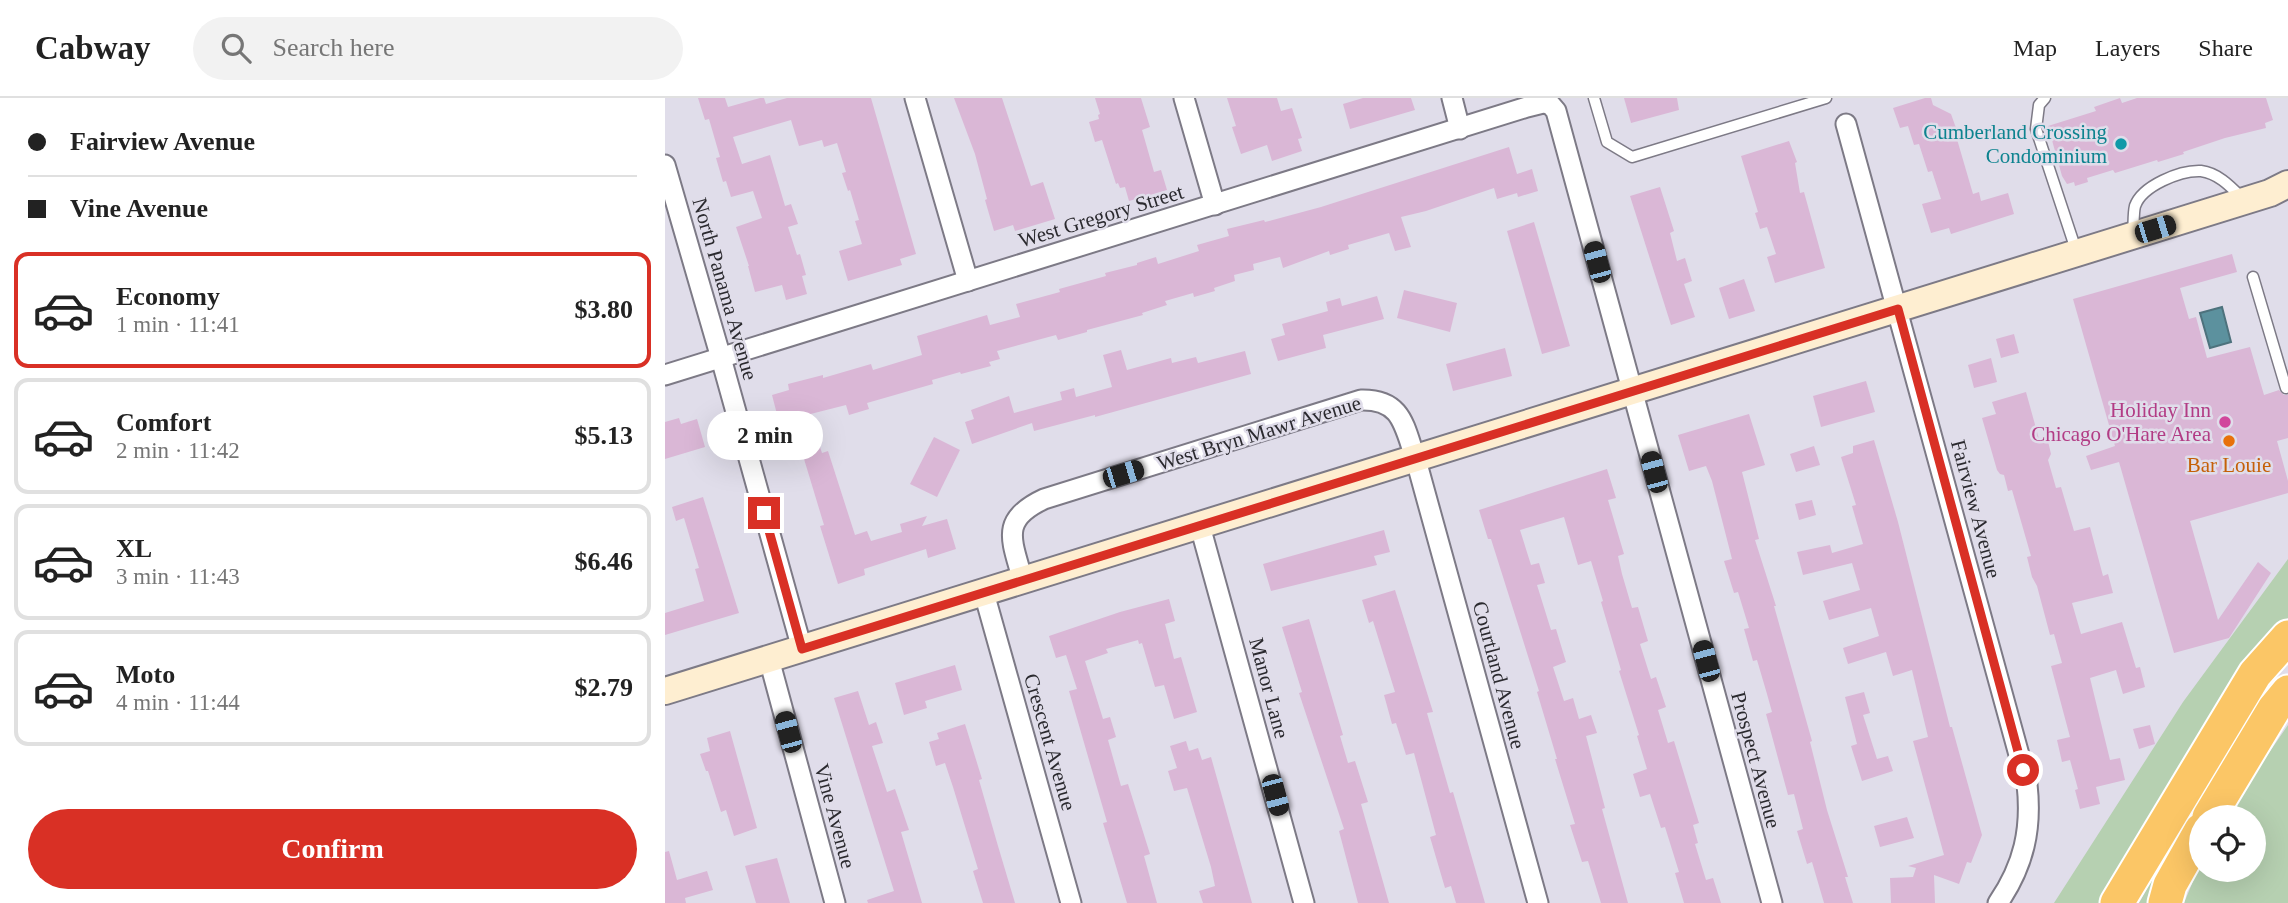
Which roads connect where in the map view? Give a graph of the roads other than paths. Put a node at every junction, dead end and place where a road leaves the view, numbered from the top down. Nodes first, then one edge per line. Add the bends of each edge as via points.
1 (915, 98) edge
2 (1184, 98) edge
3 (1451, 98) edge
4 (1594, 98) edge
5 (1826, 98) edge
6 (2045, 98) edge
7 (1550, 104) joint
8 (1846, 124) dead end
9 (1460, 129) junction
10 (665, 165) edge
11 (2288, 184) edge
12 (2244, 201) junction
13 (1215, 205) junction
14 (2133, 236) junction
15 (2077, 253) junction
16 (2253, 277) dead end
17 (968, 281) junction
18 (1898, 309) junction
19 (721, 358) junction
20 (665, 375) edge
21 (2286, 388) edge
22 (1632, 392) junction
23 (1416, 460) junction
24 (1200, 526) junction
25 (1023, 581) junction
26 (984, 593) junction
27 (2288, 637) edge
28 (802, 649) junction
29 (769, 659) junction
30 (665, 691) edge
31 (2286, 696) edge
32 (2216, 805) edge
33 (2189, 851) edge
34 (835, 903) edge
35 (1071, 903) edge
36 (1304, 903) edge
37 (1538, 903) edge
38 (1772, 903) edge
39 (1998, 903) edge
40 (2117, 903) edge
41 (2165, 903) edge

1 - 17 street
2 - 13 street
3 - 9 street
4 - 5 lane via 1607,142 1632,157
6 - 15 lane via 2039,105 2036,129
7 - 9 street, West Gregory Street
7 - 22 street, Prospect Avenue via 1556,111
8 - 18 street, Fairview Avenue
9 - 13 street, West Gregory Street
10 - 19 street, North Panama Avenue
11 - 12 street
12 - 14 street
12 - 14 lane via 2225,180 2201,171 2172,176 2151,186 2135,205
13 - 17 street, West Gregory Street
14 - 15 street
15 - 18 street
16 - 21 lane
17 - 19 street, West Gregory Street
18 - 22 street
18 - 39 street, Fairview Avenue via 2027,784 2026,841 2018,869
19 - 20 street, West Gregory Street
19 - 28 street, North Panama Avenue
22 - 23 street
22 - 38 street, Prospect Avenue
23 - 24 street
23 - 25 street, West Bryn Mawr Avenue via 1404,424 1388,404 1376,399 1348,404 1026,507 1016,517 1012,534
23 - 37 street, Courtland Avenue
24 - 25 street
24 - 36 street, Manor Lane
25 - 26 street
26 - 28 street
26 - 35 street, Crescent Avenue
27 - 40 highway via 2255,674
28 - 29 street
29 - 30 street
29 - 34 street, Vine Avenue
31 - 32 highway
33 - 41 highway

